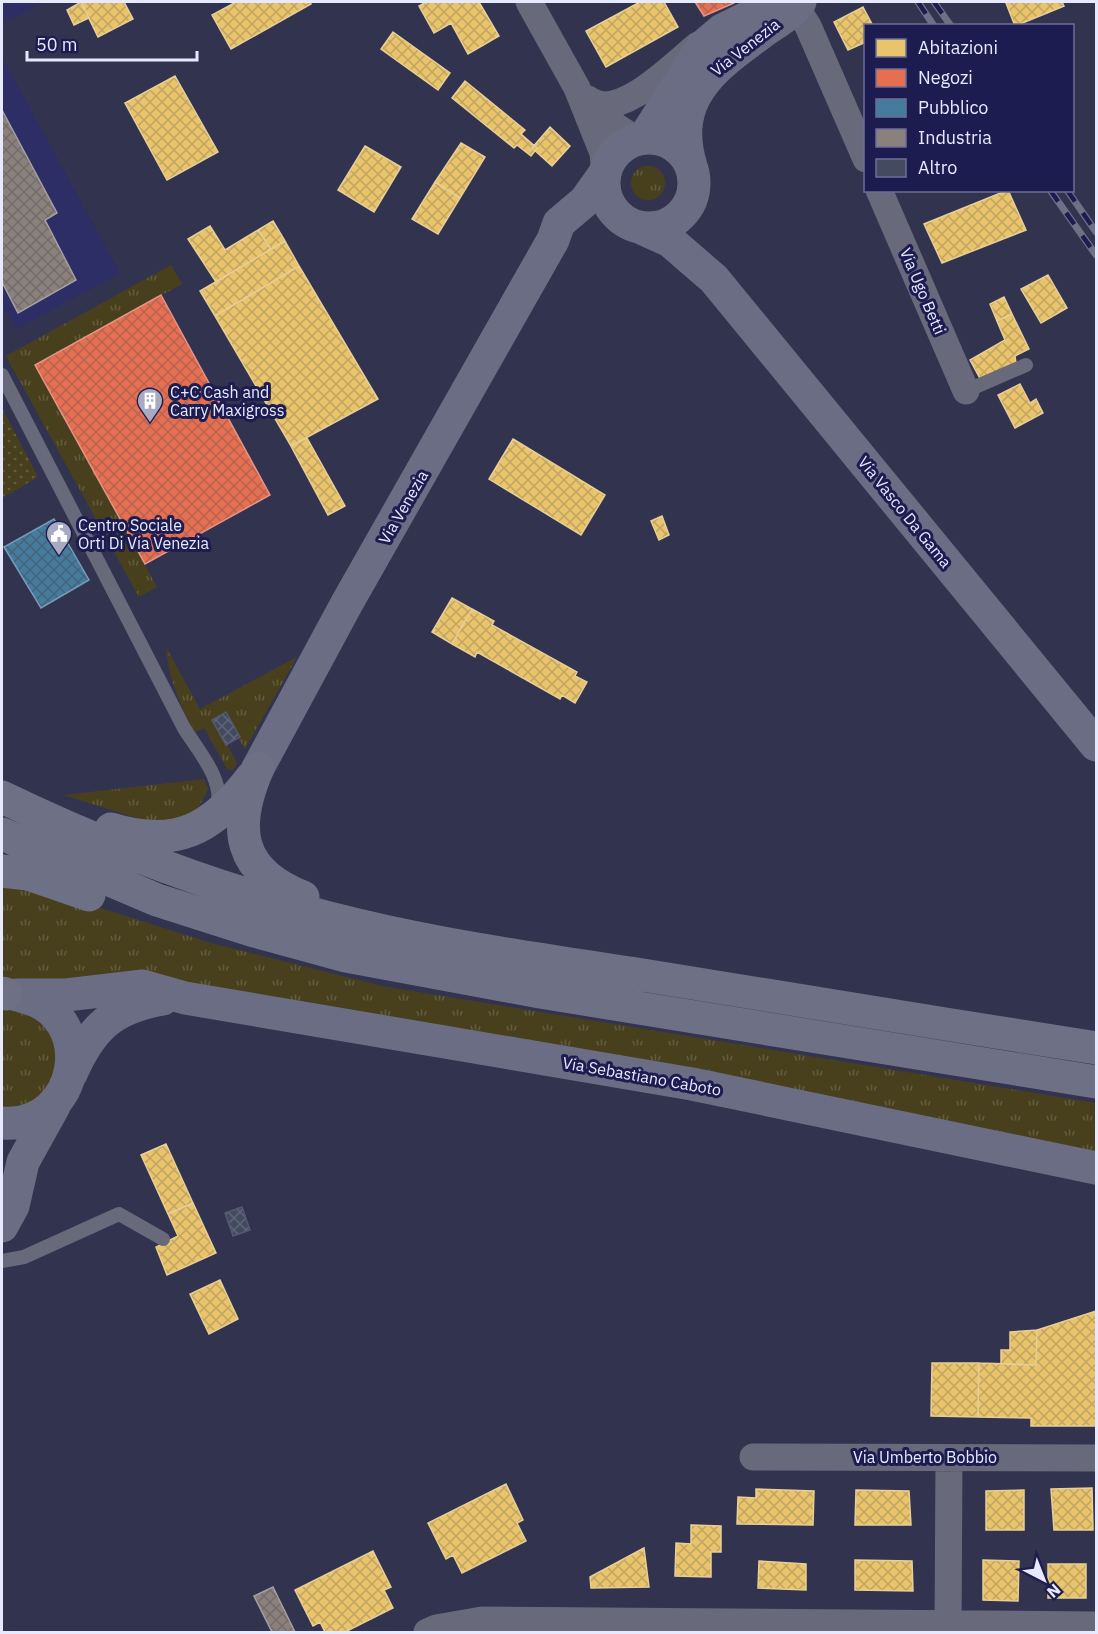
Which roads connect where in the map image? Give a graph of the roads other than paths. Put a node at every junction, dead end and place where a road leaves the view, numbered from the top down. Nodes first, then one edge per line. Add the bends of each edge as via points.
1 (529, 2) edge
2 (778, 4) edge
3 (722, 30) junction
4 (584, 95) junction
5 (640, 139) junction
6 (864, 154) edge
7 (604, 173) junction
8 (692, 176) junction
9 (880, 192) edge
10 (634, 226) junction
11 (549, 246) junction
12 (714, 279) junction
13 (1026, 365) dead end
14 (2, 375) edge
15 (966, 391) joint
16 (1096, 745) edge
17 (258, 768) junction
18 (212, 774) junction
19 (2, 783) edge
20 (2, 797) edge
21 (203, 824) junction
22 (2, 834) edge
23 (2, 871) edge
24 (504, 953) junction
25 (346, 956) junction
26 (7, 994) edge
27 (185, 998) junction
28 (1096, 1048) edge
29 (1096, 1082) edge
30 (65, 1088) junction
31 (2, 1123) edge
32 (1096, 1168) edge
33 (2, 1171) edge
34 (2, 1186) edge
35 (2, 1227) edge
36 (163, 1239) dead end
37 (2, 1261) edge
38 (753, 1457) dead end
39 (949, 1458) junction
40 (1096, 1458) edge
41 (1096, 1625) edge
42 (667, 1626) edge
43 (948, 1629) edge
44 (427, 1632) edge

1 - 4 street
2 - 3 street, Via Venezia
2 - 6 street via 808,26
2 - 8 street, Via Venezia via 710,73 695,94 688,111 685,139
3 - 4 street via 626,101 608,106
3 - 5 street, Via Venezia via 694,57 662,115
4 - 5 street via 614,125
4 - 7 street via 603,153
5 - 7 street, Via Venezia via 619,150
5 - 8 street via 671,144
7 - 10 street via 612,210
7 - 11 street, Via Venezia via 585,201 559,224
8 - 10 street via 687,207 679,216 661,226
8 - 12 street, Via Vasco Da Gama via 693,226
9 - 15 street, Via Ugo Betti
10 - 11 street via 593,226
10 - 12 street, Via Vasco Da Gama via 670,241
11 - 17 street, Via Venezia
12 - 16 street, Via Vasco Da Gama
13 - 15 lane
14 - 18 lane via 184,728
17 - 18 lane via 235,783 219,780
17 - 21 highway via 236,797
17 - 24 highway via 246,803 243,841 251,860 273,882 314,901 433,930
18 - 21 lane via 218,787 218,804
19 - 21 highway via 81,818 141,837 174,836
20 - 24 highway via 125,852 254,897 360,926
22 - 25 highway via 157,900
23 - 25 highway via 28,874 234,941
24 - 28 highway
25 - 29 highway via 540,992
26 - 27 street, Via Sebastiano Caboto via 66,995 143,986
26 - 30 street via 46,1007 66,1031 72,1063
27 - 30 street, Via Sebastiano Caboto via 138,1004 114,1015 87,1044
27 - 32 street, Via Sebastiano Caboto via 738,1093
30 - 31 street via 39,1115 19,1123
30 - 35 street via 26,1155 13,1206
33 - 34 street
36 - 37 lane via 119,1214 24,1257
38 - 39 street, Via Umberto Bobbio
39 - 40 street, Via Umberto Bobbio
39 - 43 street
41 - 43 street
42 - 43 street
42 - 44 street via 471,1620

